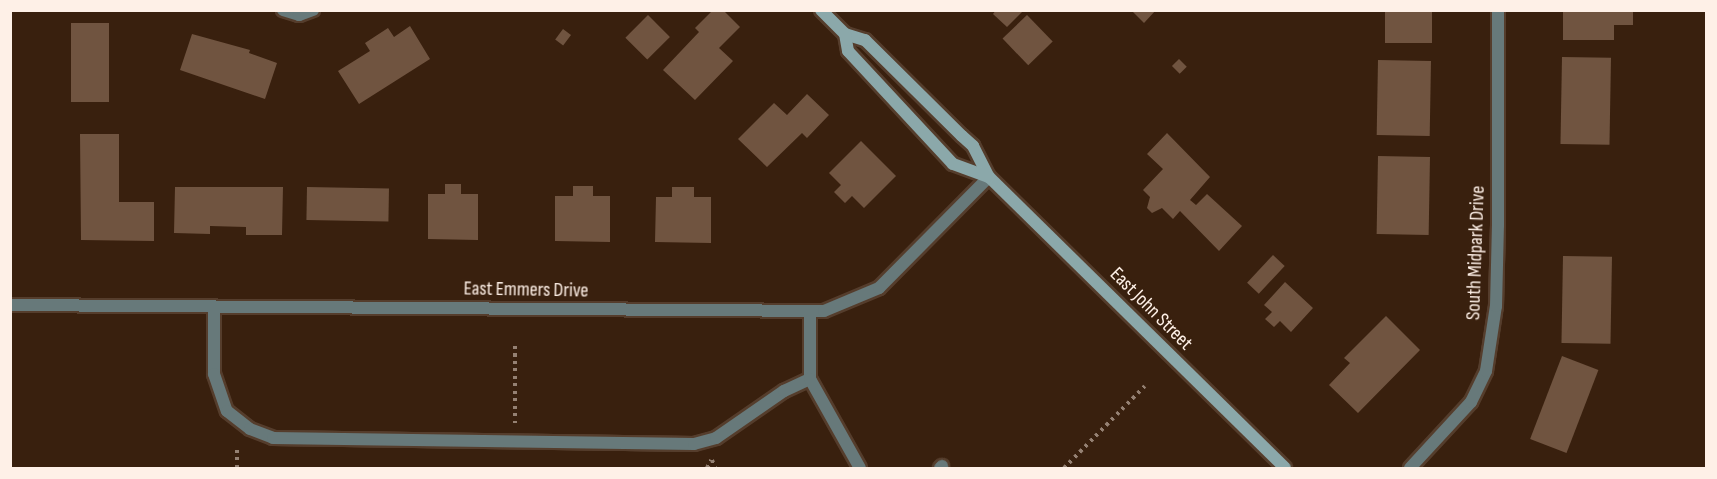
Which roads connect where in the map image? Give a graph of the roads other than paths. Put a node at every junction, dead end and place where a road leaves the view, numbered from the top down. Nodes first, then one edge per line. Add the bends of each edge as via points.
1 (283, 10) edge
2 (313, 10) edge
3 (821, 10) edge
4 (1498, 10) edge
5 (845, 34) junction
6 (989, 177) junction
7 (10, 305) edge
8 (214, 307) junction
9 (810, 312) junction
10 (810, 379) junction
11 (860, 468) edge
12 (1286, 468) edge
13 (1410, 468) edge

1 - 2 street via 299,15
3 - 5 street, East John Street
4 - 13 street, South Midpark Drive via 1496,306 1486,371 1471,402
5 - 6 street, East John Street via 865,40 973,146
5 - 6 street, East John Street via 848,51 953,164
6 - 9 street, East Emmers Drive via 879,288 838,308
6 - 12 street, East John Street
7 - 8 street, East Emmers Drive
8 - 9 street, East Emmers Drive
8 - 10 street via 217,388 227,411 250,429 273,438 705,442 784,391
9 - 10 street
10 - 11 street

